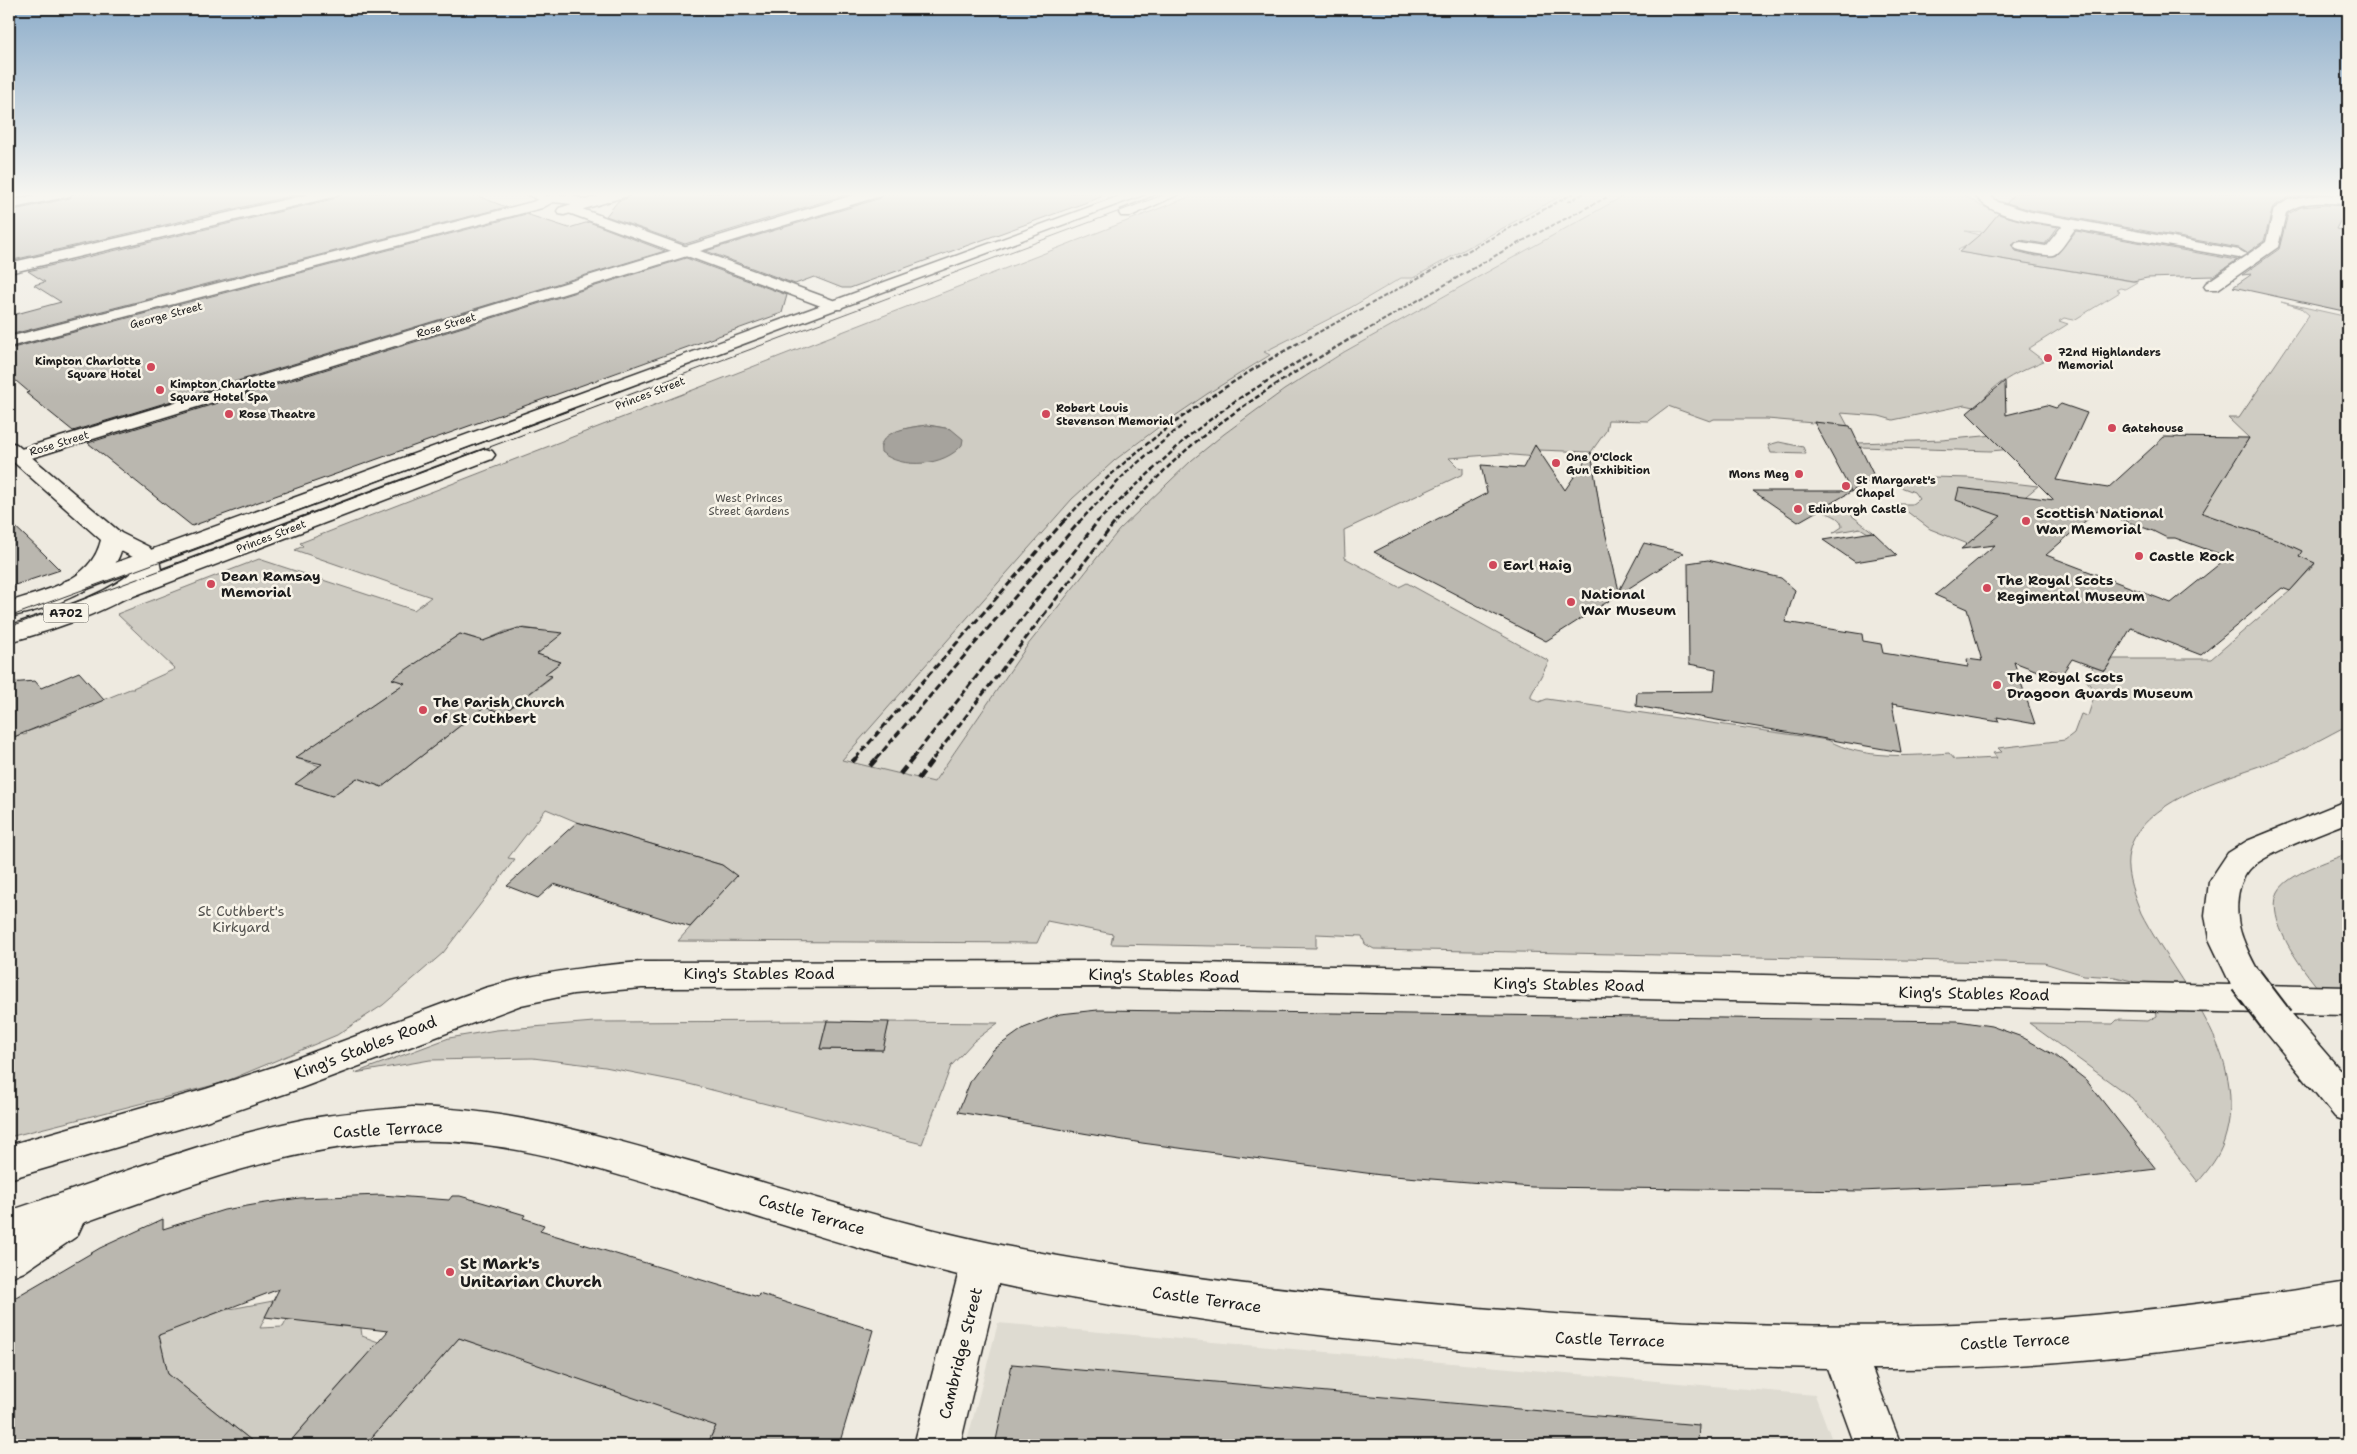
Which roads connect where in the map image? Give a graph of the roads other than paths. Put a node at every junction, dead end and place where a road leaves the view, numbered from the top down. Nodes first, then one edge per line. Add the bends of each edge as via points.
1 (40, 261) edge
2 (318, 261) edge
3 (341, 261) edge
4 (662, 261) edge
5 (711, 261) edge
6 (958, 261) edge
7 (998, 261) edge
8 (2251, 261) edge
9 (9, 268) edge
10 (2212, 286) dead end
11 (835, 306) junction
12 (16, 340) edge
13 (39, 349) junction
14 (9, 357) edge
15 (690, 378) dead end
16 (504, 448) dead end
17 (13, 452) edge
18 (113, 538) junction
19 (147, 560) junction
20 (71, 587) junction
21 (123, 592) junction
22 (9, 610) edge
23 (9, 634) edge
24 (2348, 810) edge
25 (2348, 1001) edge
26 (2348, 1106) edge
27 (9, 1162) edge
28 (94, 1203) junction
29 (9, 1230) edge
30 (9, 1258) edge
31 (983, 1261) junction
32 (2348, 1303) edge
33 (1842, 1348) junction
34 (937, 1445) edge
35 (1878, 1445) edge

1 - 9 street
2 - 12 street, George Street
3 - 13 street, George Street
4 - 17 street, Rose Street
5 - 11 street
6 - 11 street, Princes Street
7 - 15 street, Princes Street
8 - 10 street
11 - 19 street, Princes Street
12 - 13 street via 10,349
13 - 14 street, George Street
16 - 21 street, Princes Street
17 - 18 street
18 - 19 street via 141,552
18 - 20 street via 110,555 104,564
19 - 20 street, Princes Street
19 - 21 street, Princes Street via 149,570
20 - 22 street, Princes Street / A702
21 - 23 street, Princes Street / A702
24 - 26 street, bridge via 2258,849 2239,861 2225,882 2221,915 2226,939 2246,980
25 - 27 street, King's Stables Road via 1349,978 843,973 642,975 573,981 521,992 445,1016 206,1105
28 - 29 street, Castle Terrace
28 - 30 street, Castle Terrace
28 - 31 street, Castle Terrace via 184,1169 312,1134 416,1124 476,1126 570,1145
31 - 33 street, Castle Terrace via 1253,1306 1406,1322 1555,1337
31 - 34 street, Cambridge Street
32 - 33 street, Castle Terrace via 2145,1332 1987,1344
33 - 35 street

